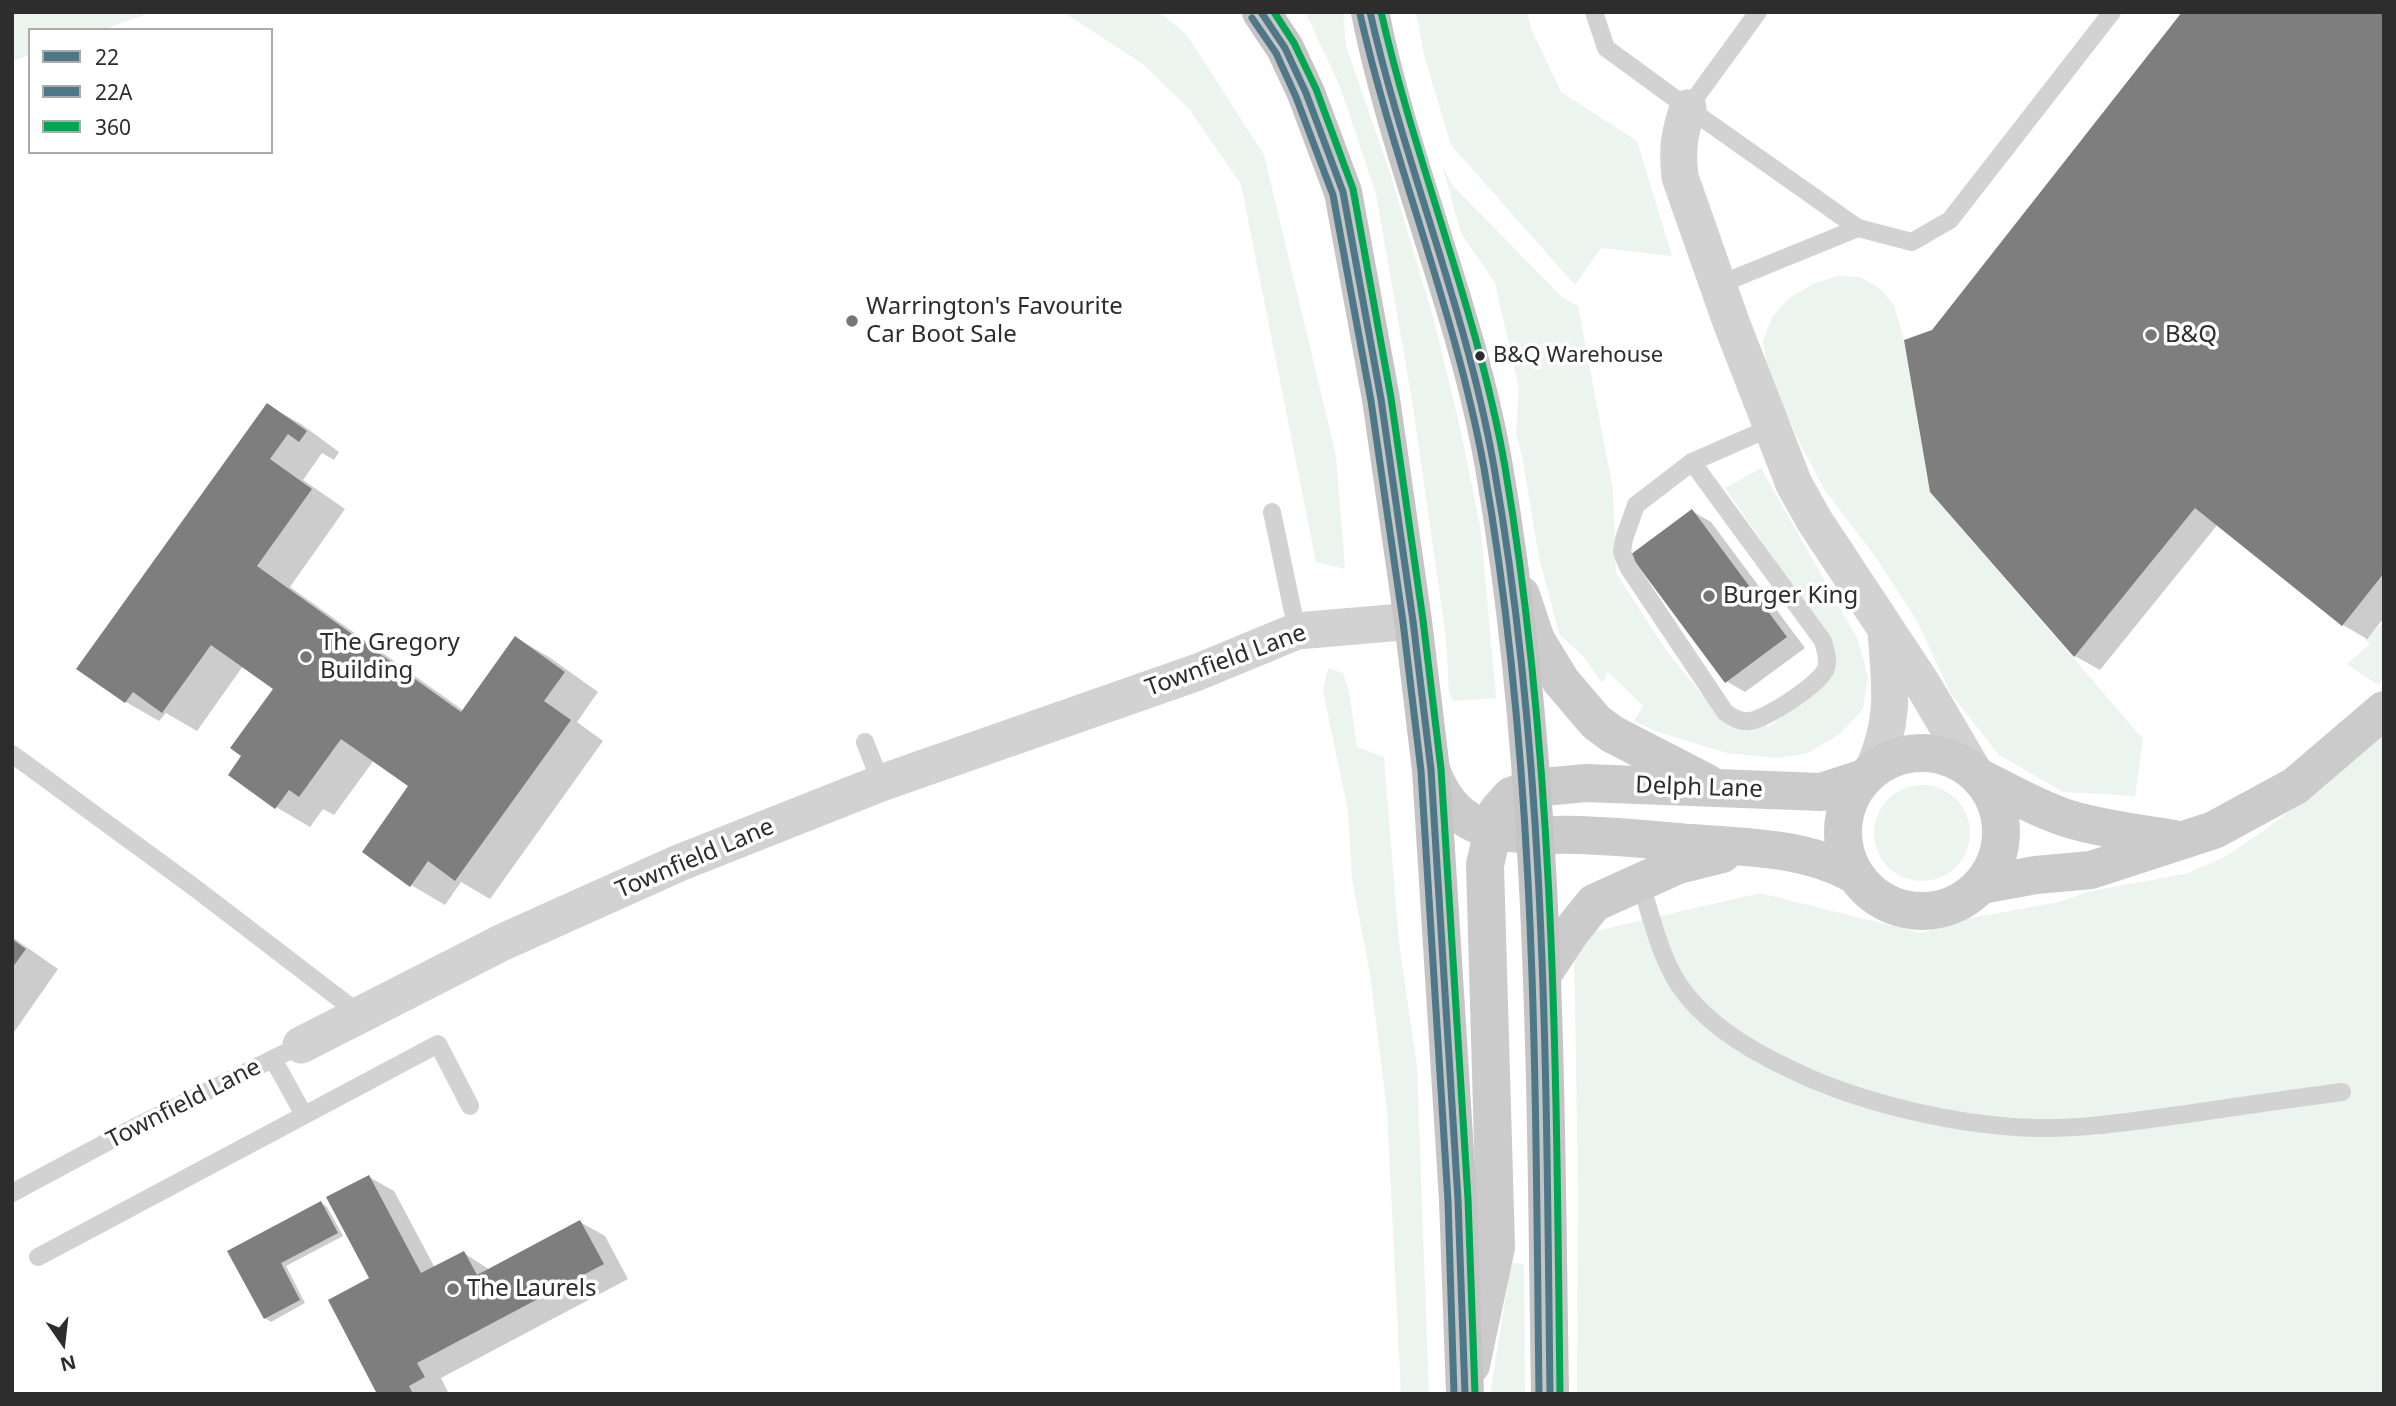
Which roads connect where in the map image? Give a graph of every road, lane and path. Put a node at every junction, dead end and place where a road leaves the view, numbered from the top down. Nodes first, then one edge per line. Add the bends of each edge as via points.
1 (1261, 12) edge
2 (1370, 12) edge
3 (1594, 12) edge
4 (1758, 12) edge
5 (2112, 12) edge
6 (1688, 108) junction
7 (1858, 228) junction
8 (1718, 285) junction
9 (1772, 427) junction
10 (1692, 462) junction
11 (1272, 512) dead end
12 (1509, 556) junction
13 (1413, 621) junction
14 (1297, 631) junction
15 (1886, 631) junction
16 (2384, 710) edge
17 (866, 742) dead end
18 (12, 754) edge
19 (1431, 770) junction
20 (1868, 774) junction
21 (1977, 775) junction
22 (881, 783) junction
23 (1532, 788) junction
24 (1719, 789) junction
25 (1492, 828) junction
26 (1535, 833) junction
27 (2180, 840) junction
28 (1748, 847) junction
29 (1855, 875) junction
30 (1640, 881) junction
31 (1981, 885) junction
32 (1543, 974) junction
33 (361, 1016) junction
34 (287, 1052) junction
35 (2342, 1092) dead end
36 (470, 1106) dead end
37 (304, 1115) junction
38 (12, 1194) edge
39 (38, 1256) dead end
40 (1465, 1394) edge
41 (1550, 1394) edge

1 - 13 main road via 1306,93 1343,192 1381,399
2 - 12 main road via 1395,119 1465,336
3 - 6 lane via 1606,48
4 - 6 lane
5 - 7 lane via 1950,220 1912,242
6 - 7 lane
6 - 8 street via 1678,143 1680,177
7 - 8 lane
8 - 9 street
9 - 10 lane
9 - 15 street via 1794,484
10 - 10 lane via 1825,648 1826,668 1819,681 1760,719 1747,721 1725,712 1622,552 1636,505
11 - 14 lane
12 - 23 main road
12 - 24 street via 1536,640 1561,681 1596,722
13 - 14 street, Townfield Lane
13 - 19 main road
14 - 22 street, Townfield Lane via 1198,671
15 - 20 street via 1889,724 1883,748
15 - 21 street
16 - 27 street via 2295,786 2214,830
17 - 22 lane
18 - 33 lane
19 - 25 street via 1452,807 1470,821
19 - 40 main road via 1458,1200
20 - 21 street via 1897,757 1924,753 1951,758
20 - 24 street, Delph Lane via 1821,792
20 - 29 street via 1845,815 1846,856
21 - 27 street via 2063,817
21 - 31 street via 1994,797 2001,820 1994,866
22 - 33 street, Townfield Lane via 679,863 503,942
23 - 24 street, Delph Lane via 1586,783
23 - 25 street via 1511,796 1497,812
23 - 26 main road
25 - 26 street
25 - 40 street via 1485,864 1496,1247
26 - 28 street
26 - 32 main road
27 - 31 street via 2091,870
28 - 29 street via 1828,861
28 - 30 street via 1678,865
29 - 31 street via 1882,900 1916,911 1962,901
30 - 32 street via 1594,904
30 - 35 lane via 1669,965 1695,1004 1720,1027 1774,1062 1861,1098 1994,1125 2039,1128 2140,1121
32 - 41 main road
33 - 34 street, Townfield Lane
34 - 37 lane
34 - 38 lane, Townfield Lane
36 - 37 lane via 438,1044
37 - 39 lane

